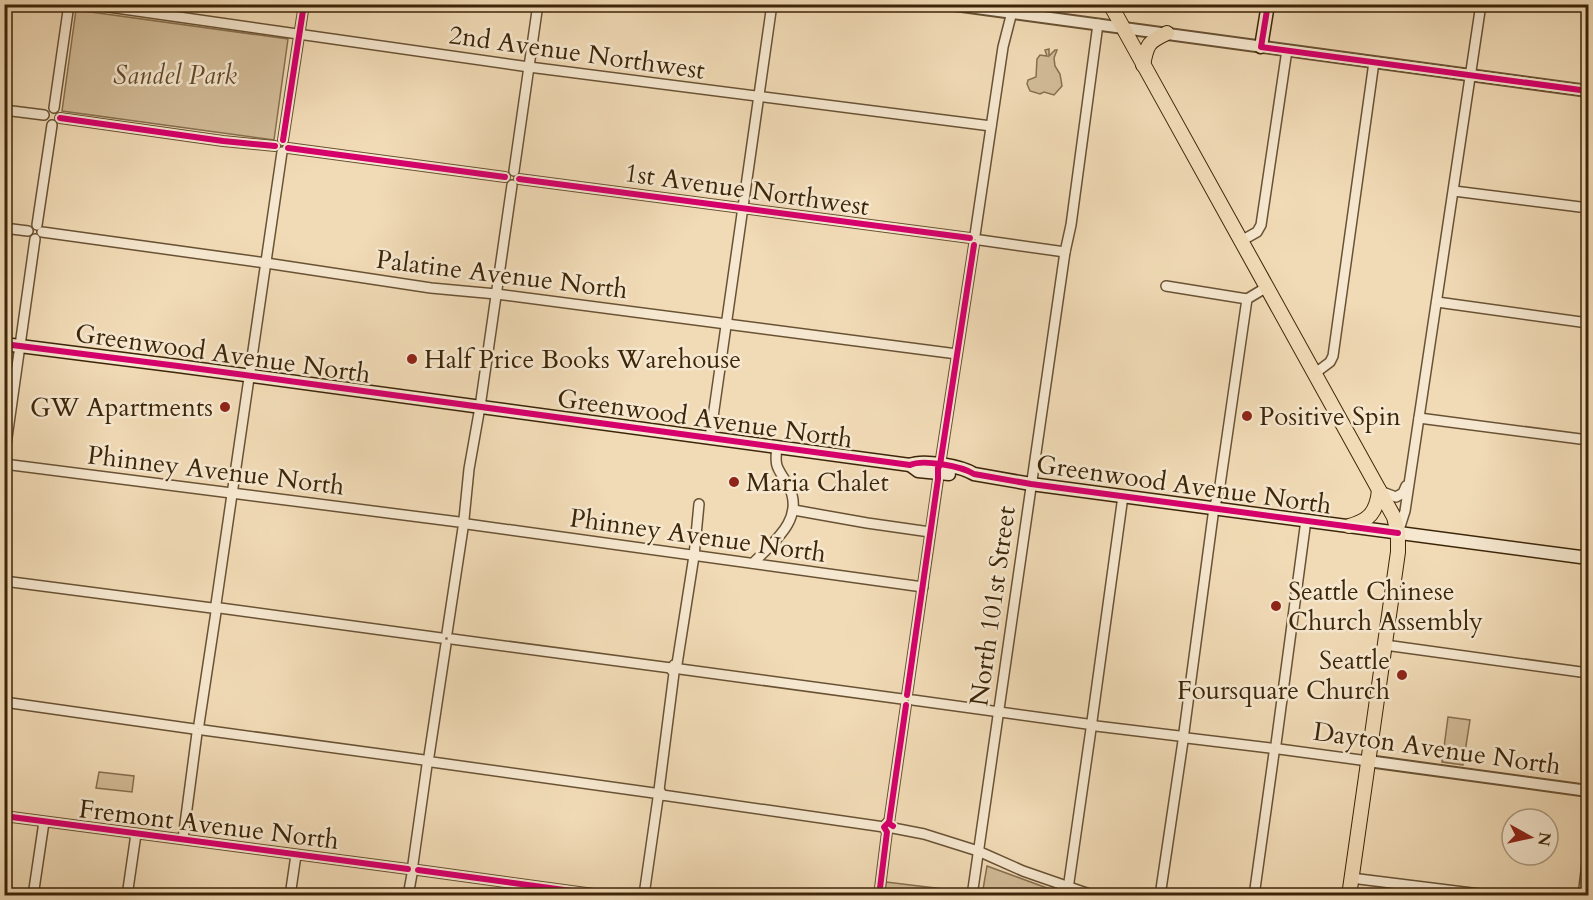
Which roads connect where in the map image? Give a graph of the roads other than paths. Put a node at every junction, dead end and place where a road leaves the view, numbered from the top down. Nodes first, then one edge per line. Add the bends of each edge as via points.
1 (69, 4) edge
2 (88, 4) edge
3 (304, 4) edge
4 (538, 4) edge
5 (772, 4) edge
6 (947, 4) edge
7 (1110, 4) edge
8 (1268, 4) edge
9 (1481, 4) edge
10 (1013, 9) edge
11 (1098, 24) junction
12 (1122, 27) junction
13 (1167, 33) junction
14 (300, 35) junction
15 (1261, 47) junction
16 (1287, 50) junction
17 (1374, 62) junction
18 (1143, 64) junction
19 (529, 67) junction
20 (1471, 75) junction
21 (1588, 91) edge
22 (759, 97) junction
23 (54, 108) junction
24 (4, 110) edge
25 (44, 115) junction
26 (60, 118) junction
27 (52, 125) junction
28 (991, 126) junction
29 (282, 147) junction
30 (513, 178) junction
31 (1454, 191) junction
32 (743, 208) junction
33 (1588, 208) edge
34 (4, 228) edge
35 (35, 232) junction
36 (975, 240) junction
37 (1241, 241) junction
38 (1065, 252) junction
39 (266, 263) junction
40 (1166, 286) dead end
41 (1266, 287) junction
42 (496, 294) junction
43 (1247, 298) junction
44 (1437, 302) junction
45 (1588, 323) edge
46 (726, 324) junction
47 (4, 344) edge
48 (20, 346) junction
49 (957, 354) junction
50 (1314, 374) junction
51 (250, 376) junction
52 (480, 407) junction
53 (1419, 418) junction
54 (710, 438) junction
55 (1588, 440) edge
56 (777, 447) junction
57 (4, 459) edge
58 (4, 464) edge
59 (940, 469) junction
60 (1410, 475) junction
61 (1031, 484) junction
62 (1379, 490) junction
63 (232, 494) junction
64 (1123, 496) junction
65 (699, 504) dead end
66 (1214, 508) junction
67 (794, 510) junction
68 (1306, 520) junction
69 (463, 523) junction
70 (1348, 526) junction
71 (930, 532) junction
72 (1398, 533) junction
73 (694, 556) junction
74 (1588, 558) edge
75 (753, 563) junction
76 (4, 581) edge
77 (922, 587) junction
78 (216, 608) junction
79 (446, 638) junction
80 (1385, 645) junction
81 (676, 669) junction
82 (1588, 673) edge
83 (907, 700) junction
84 (4, 702) edge
85 (999, 712) junction
86 (1091, 725) junction
87 (198, 729) junction
88 (1183, 737) junction
89 (1275, 749) junction
90 (428, 761) junction
91 (1368, 761) junction
92 (1588, 791) edge
93 (658, 794) junction
94 (4, 816) edge
95 (44, 822) junction
96 (888, 827) junction
97 (136, 834) junction
98 (183, 839) junction
99 (978, 851) junction
100 (296, 855) junction
101 (1588, 856) edge
102 (413, 869) junction
103 (1351, 878) junction
104 (528, 890) edge
105 (1067, 891) edge
106 (643, 895) edge
107 (33, 896) edge
108 (127, 896) edge
109 (290, 896) edge
110 (408, 896) edge
111 (608, 896) edge
112 (879, 896) edge
113 (972, 896) edge
114 (1095, 896) edge
115 (1160, 896) edge
116 (1254, 896) edge
117 (1348, 896) edge
118 (1496, 896) edge
119 (1583, 896) edge

1 - 23 street
2 - 14 street, 2nd Avenue Northwest
3 - 14 street
4 - 19 street
5 - 22 street
6 - 10 street
7 - 12 main road
8 - 15 main road
9 - 20 street
10 - 11 street
10 - 28 street
11 - 12 street
11 - 38 street, North 101st Street
12 - 13 street
12 - 18 main road
13 - 15 street
13 - 18 main road via 1149,43
14 - 19 street, 2nd Avenue Northwest
14 - 29 street
15 - 16 street
16 - 17 street
16 - 37 street via 1261,225 1255,234
17 - 20 street
17 - 50 street via 1333,356
18 - 37 main road
19 - 22 street, 2nd Avenue Northwest
19 - 30 street
20 - 21 street
20 - 31 street
22 - 28 street, 2nd Avenue Northwest
22 - 32 street
23 - 25 street
23 - 26 street
24 - 25 street
25 - 27 street
26 - 27 street
26 - 29 street, 1st Avenue Northwest
27 - 35 street
28 - 36 street
29 - 30 street, 1st Avenue Northwest
29 - 39 street
30 - 32 street, 1st Avenue Northwest
30 - 42 street
31 - 33 street
31 - 44 street
32 - 36 street, 1st Avenue Northwest
32 - 46 street
34 - 35 street, Palatine Avenue North
35 - 39 street, Palatine Avenue North
35 - 48 street
36 - 38 street, 1st Avenue Northwest
36 - 49 street
37 - 41 main road
38 - 61 street, North 101st Street
39 - 42 street, Palatine Avenue North
39 - 51 street
40 - 43 street
41 - 43 street
41 - 50 main road
42 - 46 street, Palatine Avenue North
42 - 52 street
43 - 66 street
44 - 45 street
44 - 53 street
46 - 49 street, Palatine Avenue North
46 - 54 street
47 - 48 main road, Greenwood Avenue North
48 - 51 main road, Greenwood Avenue North
48 - 57 street
49 - 59 street
50 - 62 main road
51 - 52 main road, Greenwood Avenue North
51 - 63 street
52 - 54 main road, Greenwood Avenue North
52 - 69 street
53 - 55 street
53 - 60 street
54 - 56 main road, Greenwood Avenue North
56 - 59 main road, Greenwood Avenue North via 910,465 917,462
56 - 67 street via 776,466 791,491
58 - 63 street, Phinney Avenue North
59 - 61 main road, Greenwood Avenue North via 966,469 974,474
59 - 71 street
60 - 62 street via 1400,496
60 - 72 street
61 - 64 main road, Greenwood Avenue North
61 - 85 street, North 101st Street
62 - 70 main road via 1370,518
62 - 72 main road
63 - 69 street, Phinney Avenue North
63 - 78 street
64 - 66 main road, Greenwood Avenue North
64 - 86 street
65 - 73 street
66 - 68 main road, Greenwood Avenue North
66 - 88 street
67 - 71 street
67 - 75 street via 785,532
68 - 70 main road, Greenwood Avenue North
68 - 89 street
69 - 73 street, Phinney Avenue North
69 - 79 street
70 - 72 main road, Greenwood Avenue North
71 - 77 street
72 - 74 main road, Greenwood Avenue North
72 - 80 main road
73 - 75 street, Phinney Avenue North
73 - 81 street
75 - 77 street, Phinney Avenue North
76 - 78 street, Dayton Avenue North
77 - 83 street
78 - 79 street, Dayton Avenue North
78 - 87 street
79 - 81 street, Dayton Avenue North
79 - 90 street
80 - 82 street
80 - 91 main road
81 - 83 street, Dayton Avenue North
81 - 93 street
83 - 85 street, Dayton Avenue North
83 - 96 street
84 - 87 street
85 - 86 street, Dayton Avenue North
85 - 99 street, North 101st Street
86 - 88 street, Dayton Avenue North
86 - 105 street
87 - 90 street
87 - 98 street
88 - 89 street, Dayton Avenue North
88 - 115 street
89 - 91 street, Dayton Avenue North
89 - 116 street
90 - 93 street
90 - 102 street
91 - 92 street, Dayton Avenue North
91 - 103 main road
93 - 96 street
93 - 106 street
94 - 95 street, Fremont Avenue North
95 - 97 street, Fremont Avenue North
95 - 107 street
96 - 99 street
96 - 112 street
97 - 98 street, Fremont Avenue North
97 - 108 street
98 - 100 street, Fremont Avenue North
99 - 105 street
99 - 113 street, North 101st Street
100 - 102 street, Fremont Avenue North
100 - 109 street
101 - 119 street
102 - 104 street, Fremont Avenue North
102 - 110 street
103 - 117 main road
103 - 118 street
104 - 111 street, Fremont Avenue North
105 - 114 street

